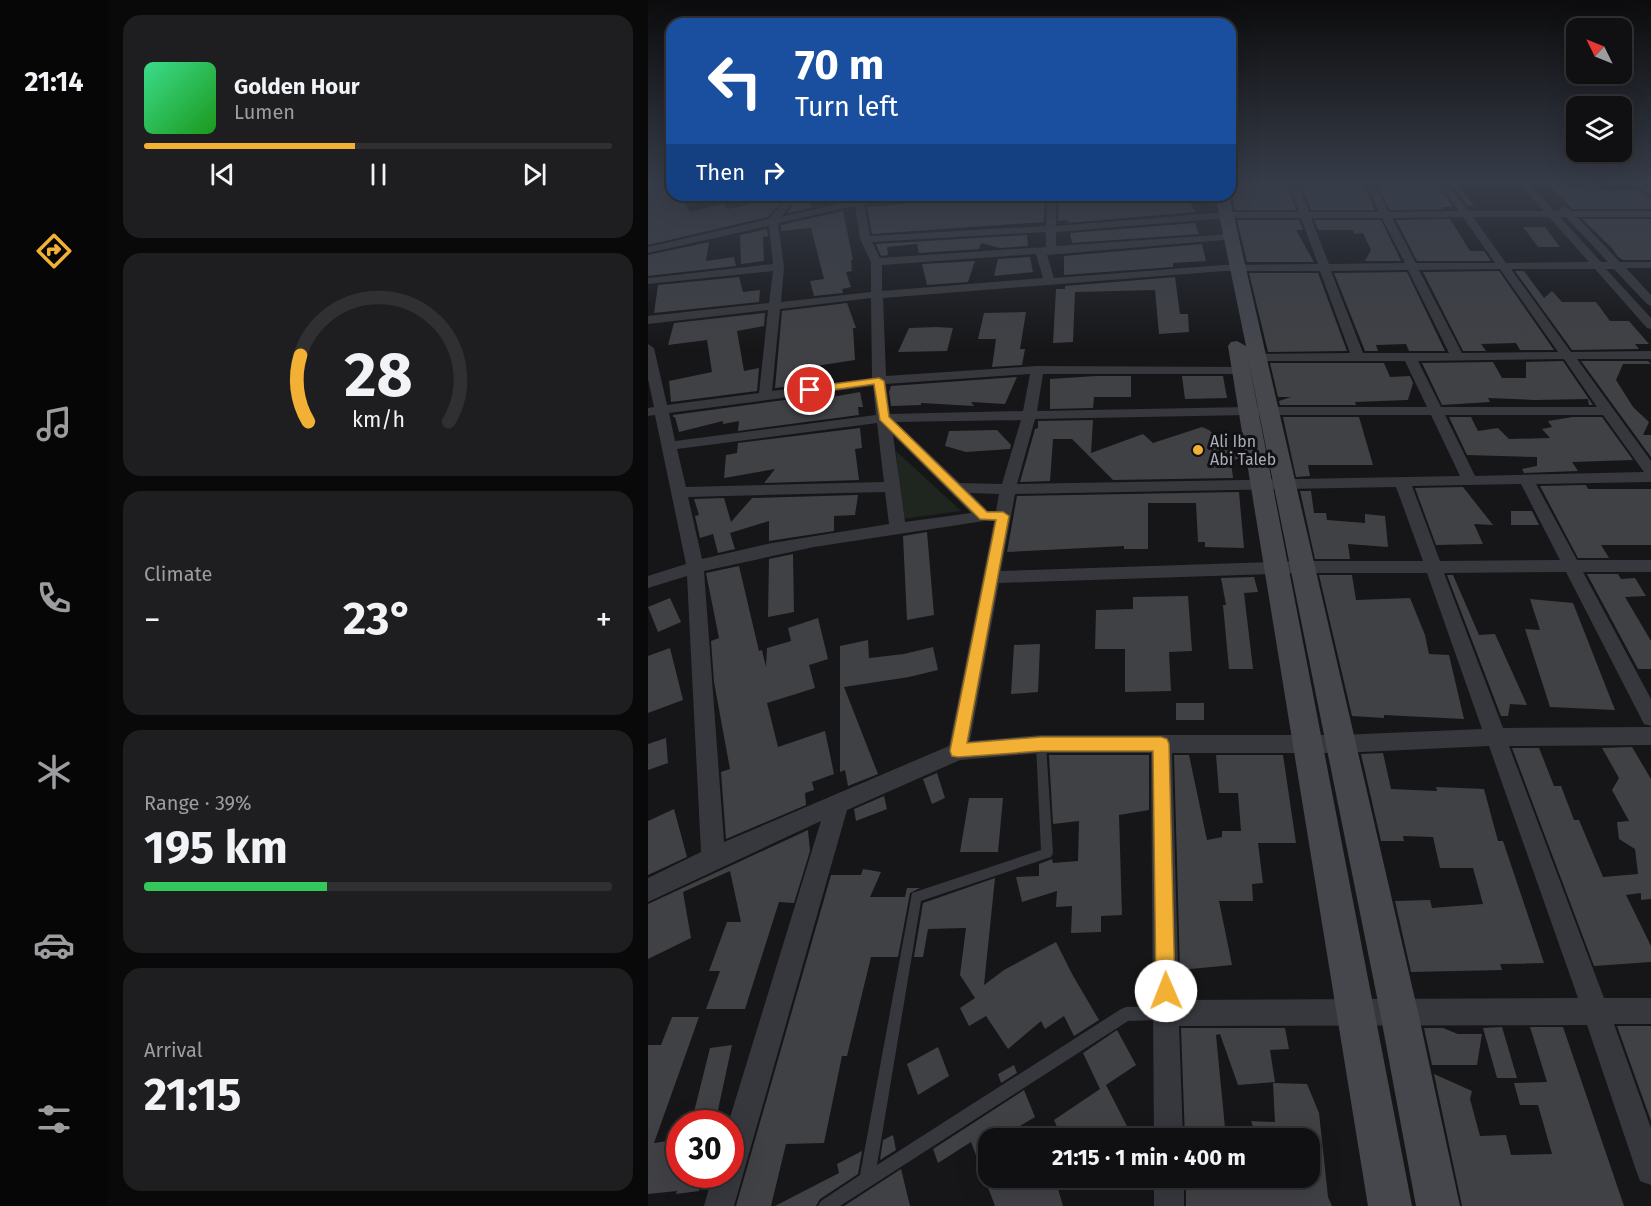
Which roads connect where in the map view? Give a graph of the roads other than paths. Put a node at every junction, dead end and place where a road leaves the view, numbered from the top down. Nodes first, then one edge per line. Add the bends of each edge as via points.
1 (708, 236) edge
2 (776, 236) edge
3 (917, 236) edge
4 (1052, 236) edge
5 (1117, 236) edge
6 (1225, 236) edge
7 (1313, 236) edge
8 (1397, 236) edge
9 (1482, 236) edge
10 (1572, 236) edge
11 (1590, 236) edge
12 (866, 239) joint
13 (1051, 249) junction
14 (648, 250) edge
15 (876, 262) junction
16 (1597, 265) junction
17 (1651, 265) edge
18 (1412, 266) junction
19 (1503, 266) junction
20 (1617, 266) junction
21 (779, 267) junction
22 (1325, 267) junction
23 (1231, 268) junction
24 (648, 281) edge
25 (1049, 281) junction
26 (877, 295) junction
27 (1651, 302) edge
28 (775, 306) junction
29 (648, 320) edge
30 (1651, 325) edge
31 (648, 352) edge
32 (1568, 356) junction
33 (1651, 356) edge
34 (1358, 357) junction
35 (1410, 357) junction
36 (1458, 357) junction
37 (1246, 362) junction
38 (1037, 370) junction
39 (879, 381) junction
40 (765, 396) junction
41 (655, 411) edge
42 (1258, 411) junction
43 (1436, 411) junction
44 (1607, 411) junction
45 (1029, 416) junction
46 (884, 418) junction
47 (669, 446) junction
48 (1651, 472) edge
49 (1651, 477) edge
50 (1526, 479) junction
51 (1470, 480) junction
52 (1402, 481) junction
53 (1272, 483) junction
54 (892, 487) junction
55 (955, 488) junction
56 (1008, 489) junction
57 (679, 492) junction
58 (984, 516) junction
59 (1003, 516) junction
60 (898, 529) junction
61 (695, 566) junction
62 (1571, 566) junction
63 (1651, 566) edge
64 (1433, 567) junction
65 (1288, 568) junction
66 (991, 577) junction
67 (648, 582) edge
68 (1651, 718) edge
69 (1651, 736) edge
70 (1496, 737) junction
71 (1041, 744) junction
72 (1161, 744) junction
73 (1306, 744) junction
74 (1340, 744) junction
75 (958, 751) junction
76 (838, 802) junction
77 (713, 858) junction
78 (648, 890) edge
79 (1596, 1011) junction
80 (1651, 1011) edge
81 (1357, 1012) junction
82 (1399, 1012) junction
83 (1166, 1013) junction
84 (744, 1119) edge
85 (1168, 1128) edge
86 (1651, 1170) edge
87 (867, 1180) junction
88 (724, 1188) edge
89 (1169, 1188) edge
90 (719, 1206) edge
91 (826, 1206) edge
92 (1169, 1206) edge
93 (1390, 1206) edge
94 (1438, 1206) edge

1 - 14 street
2 - 21 street
3 - 12 street
4 - 13 street
5 - 13 street
6 - 23 main road
7 - 22 street
8 - 18 street
9 - 19 street
10 - 16 street
11 - 20 street
12 - 15 street
13 - 15 street
13 - 25 street via 1041,253
15 - 26 street
16 - 19 street
16 - 20 street
16 - 30 street
17 - 20 street
18 - 19 street
18 - 22 street
18 - 36 street
19 - 32 street
20 - 27 street
21 - 24 street
21 - 28 street
22 - 23 street
22 - 34 street
23 - 25 street
23 - 37 main road
25 - 26 street
26 - 28 street
26 - 39 street
28 - 29 street
28 - 40 street
31 - 41 street
32 - 33 street
32 - 36 street
32 - 44 street
34 - 35 street
34 - 37 street
35 - 36 street
35 - 43 street
37 - 38 street
37 - 42 main road
38 - 39 street
38 - 45 street
39 - 40 street
39 - 46 street
40 - 41 street
41 - 47 street
42 - 43 street
42 - 45 street
42 - 53 main road
43 - 44 street
43 - 51 street
44 - 48 street
45 - 46 street
45 - 56 street
46 - 47 street
46 - 54 street
46 - 55 street
47 - 57 street
49 - 50 street
50 - 51 street
50 - 62 street
51 - 52 street
52 - 53 street
52 - 64 street
53 - 56 street
53 - 65 main road
54 - 57 street
54 - 60 street
55 - 56 street
55 - 58 street
56 - 59 street
57 - 61 street
58 - 59 street
58 - 60 street
59 - 66 street
60 - 61 street
61 - 67 street
61 - 77 street
62 - 63 street
62 - 64 street
62 - 68 street
64 - 65 street
64 - 70 street
65 - 66 street
65 - 73 main road
65 - 74 main road
66 - 75 street
69 - 70 street
70 - 74 street
70 - 79 street
71 - 72 street
71 - 75 street
71 - 87 lane via 1047,853 916,897
72 - 73 street
72 - 83 street
73 - 74 street
73 - 81 main road
74 - 82 main road
75 - 76 street
76 - 77 street
76 - 84 street
77 - 78 street
79 - 80 street
79 - 82 street
79 - 86 street
81 - 82 street
81 - 83 street
81 - 93 main road
82 - 94 main road
83 - 85 street
83 - 87 lane via 1126,1014
87 - 91 lane
88 - 90 street
89 - 92 street

